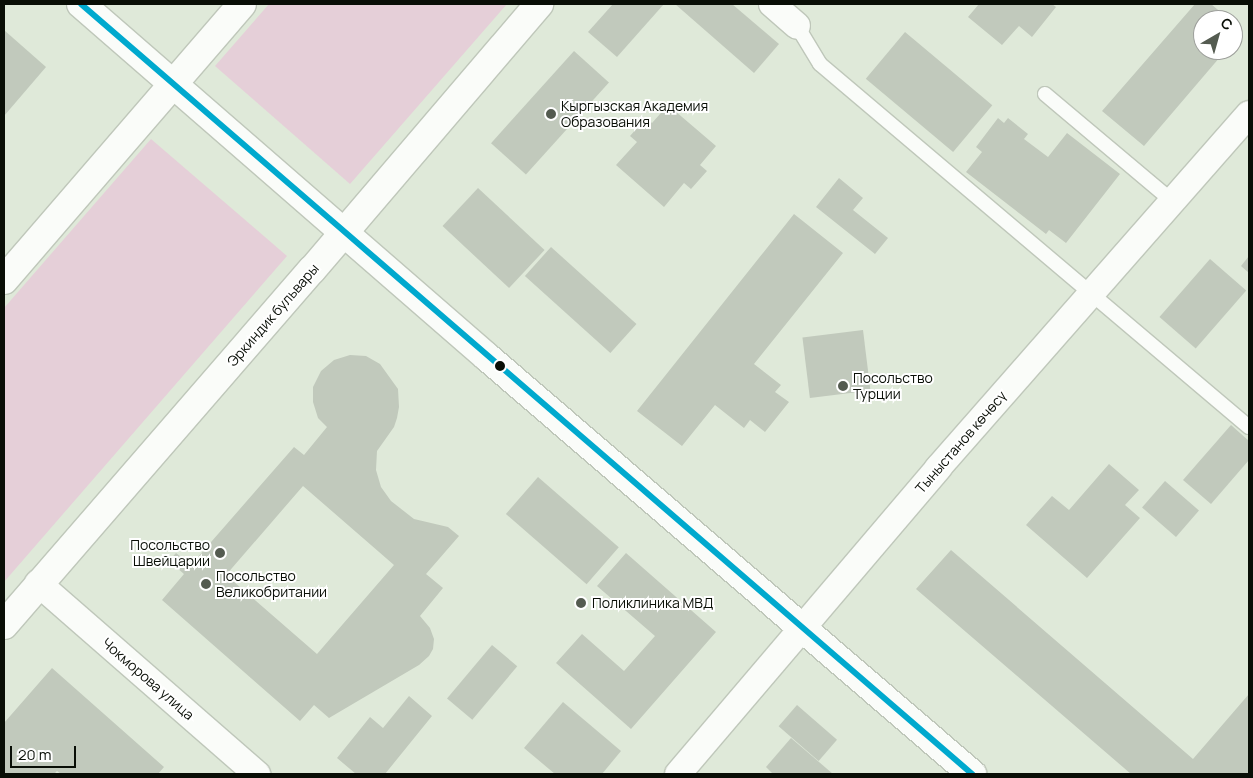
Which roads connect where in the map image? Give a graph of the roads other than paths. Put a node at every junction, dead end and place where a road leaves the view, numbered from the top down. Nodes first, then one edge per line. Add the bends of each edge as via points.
1 (81, 4) edge
2 (242, 4) edge
3 (539, 4) edge
4 (772, 4) edge
5 (797, 26) joint
6 (172, 84) junction
7 (1045, 94) dead end
8 (1249, 114) edge
9 (1172, 201) junction
10 (344, 233) junction
11 (4, 280) edge
12 (1090, 294) junction
13 (1249, 427) edge
14 (38, 584) junction
15 (4, 625) edge
16 (802, 628) junction
17 (258, 774) edge
18 (678, 774) edge
19 (972, 774) edge

1 - 6 street
2 - 6 street
3 - 10 street, Эркиндик бульвары
4 - 5 street
5 - 12 lane via 820,64
6 - 10 street
6 - 11 street
7 - 9 lane
8 - 9 street, Тыныстанов көчөсү
9 - 12 street, Тыныстанов көчөсү
10 - 14 street, Эркиндик бульвары
10 - 16 street
12 - 13 lane
12 - 16 street, Тыныстанов көчөсү
14 - 15 street, Эркиндик бульвары
14 - 17 street, Чокморова улица
16 - 18 street, Тыныстанов көчөсү
16 - 19 street

